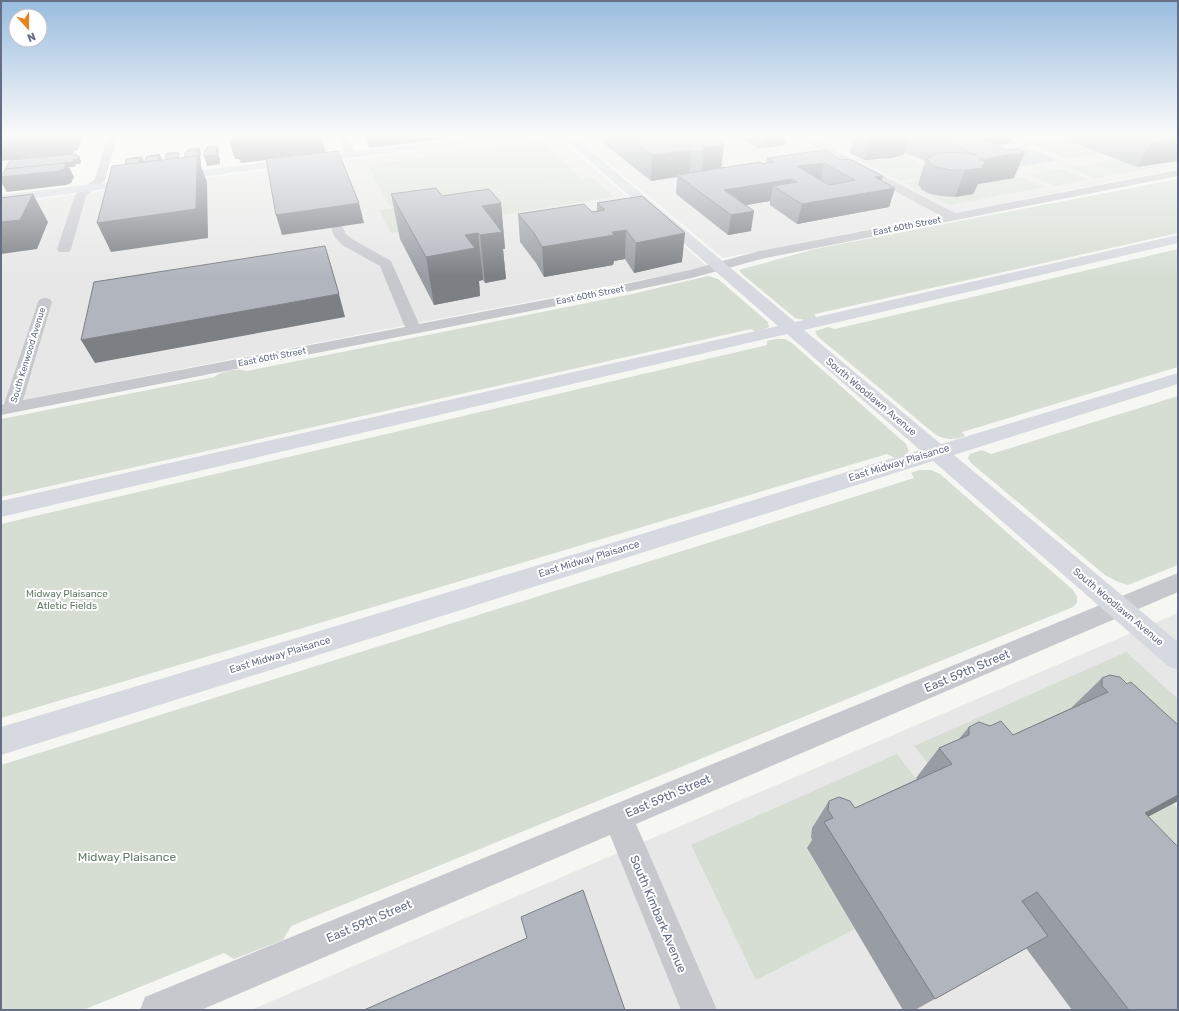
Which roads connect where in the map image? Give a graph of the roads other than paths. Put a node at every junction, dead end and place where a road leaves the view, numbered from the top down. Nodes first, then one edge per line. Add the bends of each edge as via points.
1 (97, 182) edge
2 (136, 182) edge
3 (619, 182) edge
4 (886, 182) edge
5 (1131, 182) edge
6 (90, 188) junction
7 (1, 199) edge
8 (953, 217) junction
9 (336, 227) edge
10 (1178, 239) edge
11 (64, 248) dead end
12 (718, 266) junction
13 (45, 302) dead end
14 (789, 327) junction
15 (414, 330) junction
16 (1178, 378) edge
17 (6, 409) edge
18 (936, 452) junction
19 (1, 509) edge
20 (1178, 582) edge
21 (1118, 607) junction
22 (1178, 658) edge
23 (1, 741) edge
24 (618, 817) junction
25 (158, 1010) edge
26 (699, 1010) edge

1 - 6 street
2 - 6 street
3 - 12 street, South Woodlawn Avenue
4 - 8 street
5 - 8 street, East 60th Street
6 - 7 street
6 - 11 street via 81,195
8 - 12 street, East 60th Street via 759,255
9 - 15 street via 340,236 348,242 386,264
10 - 14 street
12 - 14 street, South Woodlawn Avenue
12 - 15 street, East 60th Street via 627,288
13 - 17 street, South Kenwood Avenue
14 - 18 street, South Woodlawn Avenue
14 - 19 street
15 - 17 street, East 60th Street
16 - 18 street, East Midway Plaisance
18 - 21 street, South Woodlawn Avenue
18 - 23 street, East Midway Plaisance
20 - 21 street, East 59th Street
21 - 22 street, South Woodlawn Avenue
21 - 24 street, East 59th Street
24 - 25 street, East 59th Street
24 - 26 street, South Kimbark Avenue

